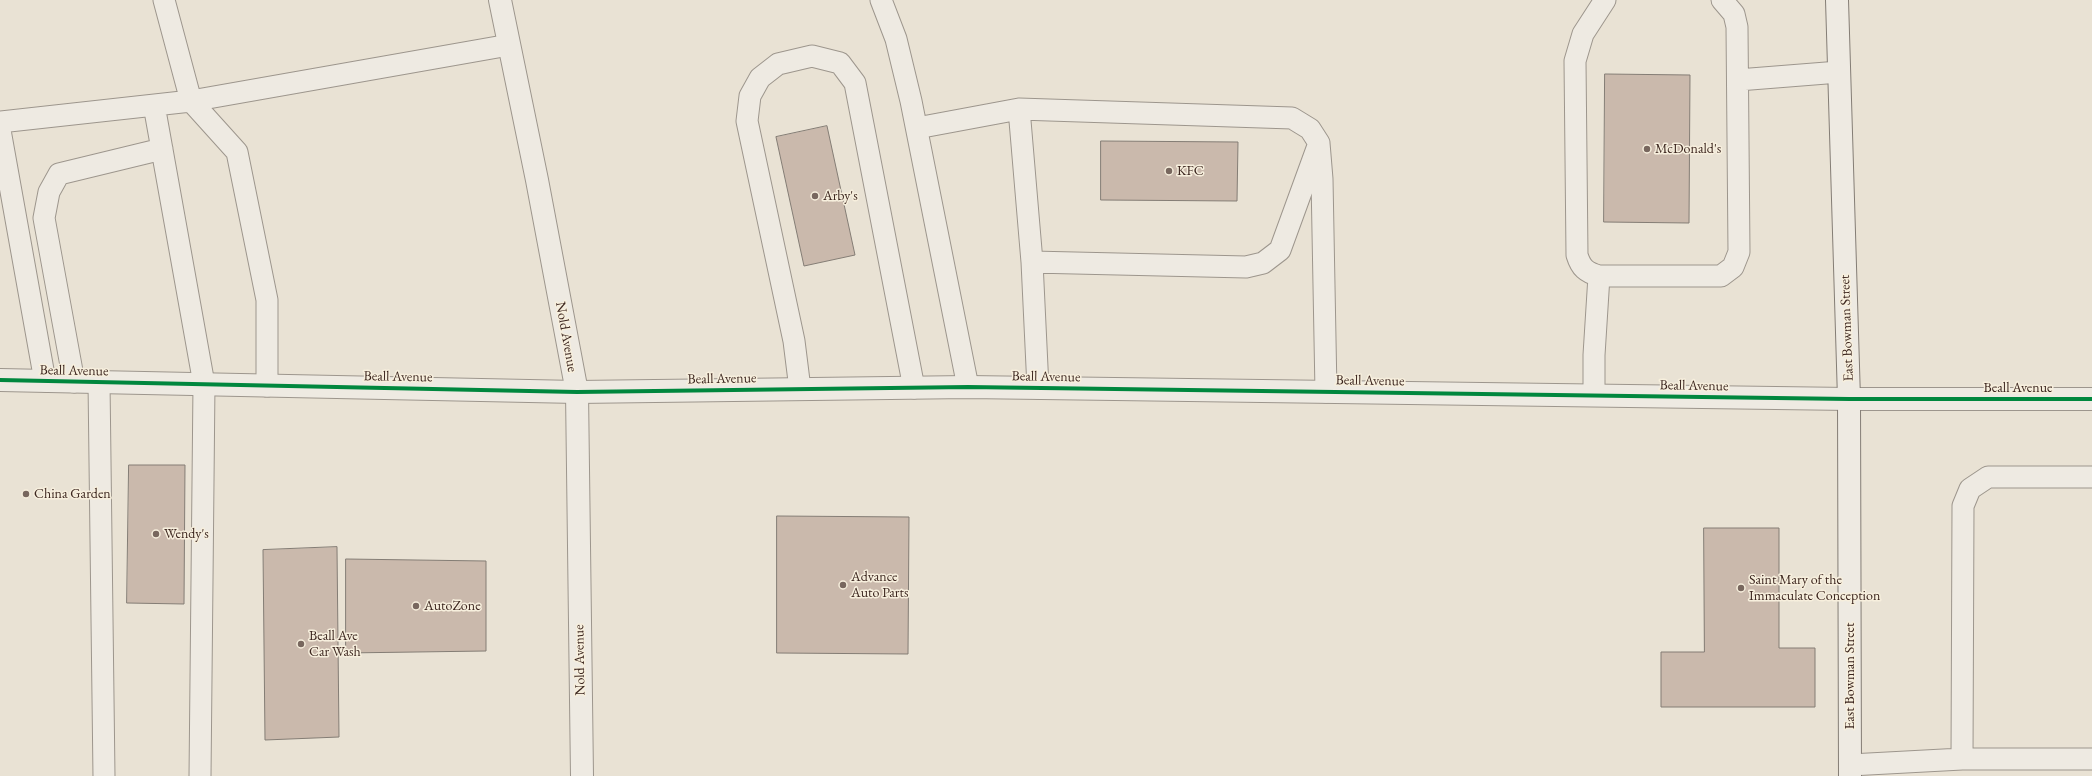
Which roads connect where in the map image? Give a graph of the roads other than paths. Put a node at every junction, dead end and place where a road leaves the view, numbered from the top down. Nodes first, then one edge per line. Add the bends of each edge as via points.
1 (164, 0) edge
2 (500, 0) edge
3 (881, 0) edge
4 (1605, 0) edge
5 (1722, 0) edge
6 (1837, 0) edge
7 (509, 45) junction
8 (1839, 72) junction
9 (1738, 80) junction
10 (190, 101) junction
11 (154, 105) junction
12 (1019, 109) junction
13 (0, 122) edge
14 (916, 128) junction
15 (0, 130) edge
16 (1319, 143) junction
17 (162, 149) junction
18 (1032, 262) junction
19 (1599, 276) junction
20 (0, 380) edge
21 (45, 381) junction
22 (74, 382) junction
23 (99, 382) junction
24 (204, 384) junction
25 (267, 386) junction
26 (968, 387) junction
27 (914, 388) junction
28 (1038, 388) junction
29 (800, 389) junction
30 (577, 392) junction
31 (1326, 392) junction
32 (1594, 395) junction
33 (1849, 399) junction
34 (2092, 399) edge
35 (2092, 477) edge
36 (1962, 759) junction
37 (2092, 759) edge
38 (1850, 770) edge
39 (104, 776) edge
40 (200, 776) edge
41 (582, 776) edge

1 - 10 lane
2 - 7 street, Nold Avenue
3 - 14 lane via 896,39
4 - 19 lane via 1583,34 1575,61 1577,255 1580,266
5 - 9 lane via 1734,14 1737,27
6 - 8 street, East Bowman Street
7 - 10 lane
7 - 30 street, Nold Avenue
8 - 9 lane
8 - 33 street, East Bowman Street
9 - 19 lane via 1739,252 1733,267 1721,276
10 - 11 lane
10 - 25 lane via 237,152 267,300
11 - 13 lane
11 - 17 lane
12 - 14 lane
12 - 16 lane via 1292,118 1310,129
12 - 18 lane
14 - 26 lane
15 - 21 lane
16 - 18 lane via 1280,250 1263,263 1246,267
16 - 31 lane
17 - 22 lane via 59,174 49,192 44,218
17 - 24 lane
18 - 28 lane
19 - 32 lane
20 - 21 street, Beall Avenue
21 - 22 street, Beall Avenue
22 - 23 street, Beall Avenue
23 - 24 street, Beall Avenue
23 - 39 lane
24 - 25 street, Beall Avenue
24 - 40 lane
25 - 30 street, Beall Avenue
26 - 27 street, Beall Avenue
26 - 28 street, Beall Avenue
27 - 29 street, Beall Avenue
27 - 29 lane via 855,83 840,63 812,56 778,64 760,78 750,96 746,121 794,341
28 - 31 street, Beall Avenue
29 - 30 street, Beall Avenue
30 - 41 street, Nold Avenue
31 - 32 street, Beall Avenue
32 - 33 street, Beall Avenue
33 - 34 street, Beall Avenue
33 - 38 street, East Bowman Street
35 - 36 lane via 1988,477 1970,489 1963,506
36 - 37 lane
36 - 38 lane

